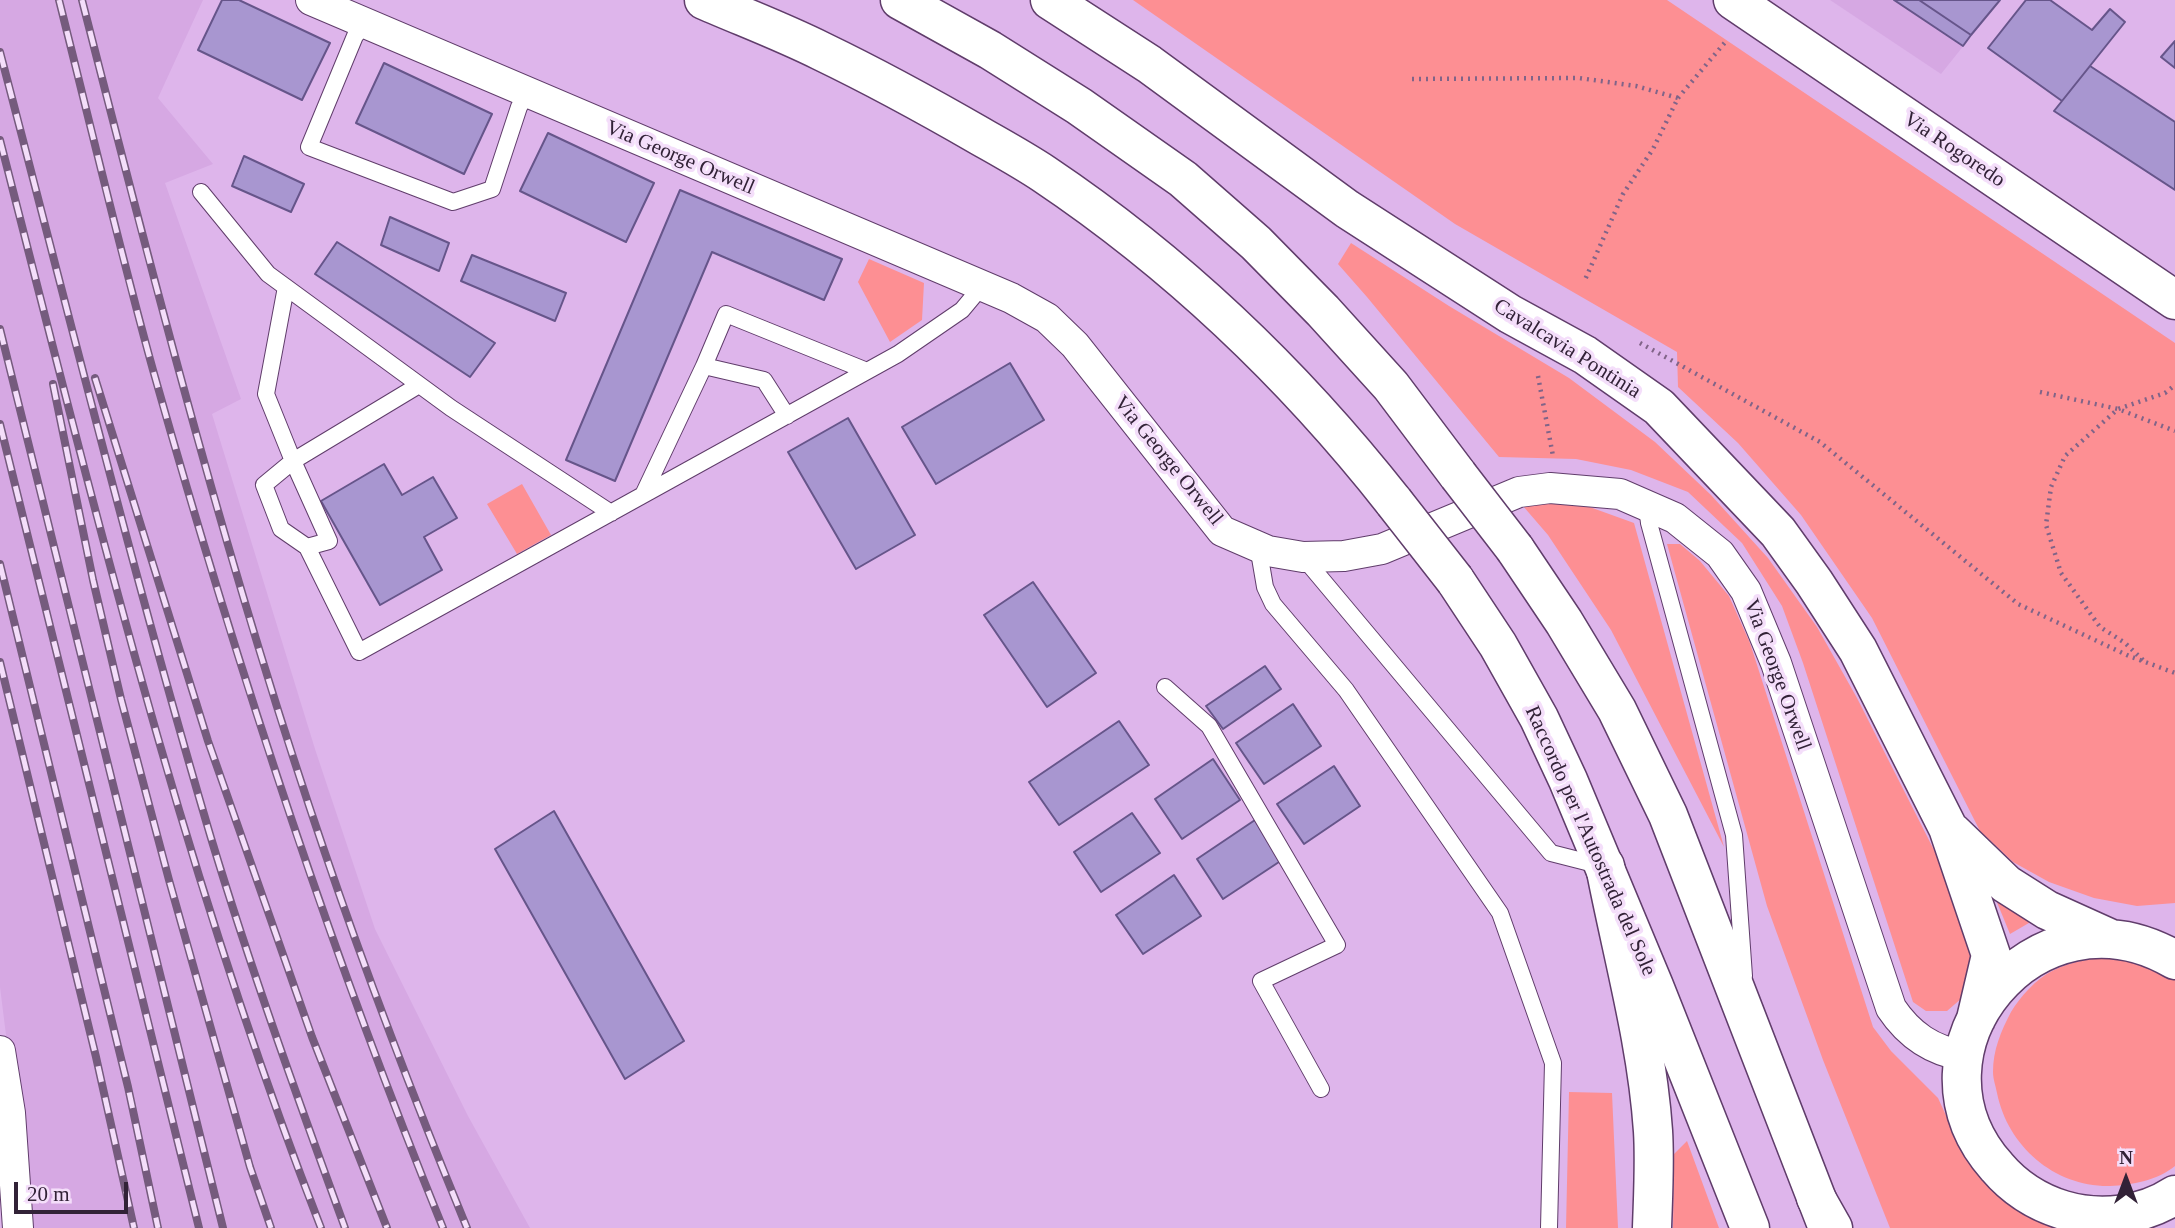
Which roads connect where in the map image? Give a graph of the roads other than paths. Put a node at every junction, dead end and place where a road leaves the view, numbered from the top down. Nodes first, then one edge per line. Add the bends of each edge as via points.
1 (311, 0) edge
2 (704, 0) edge
3 (900, 0) edge
4 (1050, 0) edge
5 (1733, 0) edge
6 (365, 23) junction
7 (527, 93) junction
8 (201, 192) dead end
9 (982, 286) junction
10 (286, 287) junction
11 (2173, 293) edge
12 (705, 366) junction
13 (867, 371) junction
14 (419, 385) junction
15 (786, 416) junction
16 (293, 461) junction
17 (643, 495) junction
18 (1647, 506) junction
19 (611, 513) junction
20 (1258, 546) junction
21 (307, 547) junction
22 (1303, 558) junction
23 (1165, 687) dead end
24 (1948, 828) junction
25 (1605, 866) junction
26 (2152, 945) edge
27 (1976, 1019) junction
28 (1748, 1020) junction
29 (0, 1051) edge
30 (1965, 1056) junction
31 (1321, 1089) dead end
32 (2175, 1195) edge
33 (1826, 1218) edge
34 (2116, 1221) edge
35 (18, 1228) edge
36 (1549, 1228) edge
37 (1652, 1228) edge
38 (1749, 1228) edge

1 - 6 street, Via George Orwell
2 - 25 main road, Raccordo per l'Autostrada del Sole, bridge via 820,50 1042,173 1144,245 1220,311 1352,449 1455,580 1539,718
3 - 28 main road, bridge via 1079,106 1183,179 1255,243 1391,386 1514,549 1623,722 1668,815
4 - 24 main road, Cavalcavia Pontinia via 1149,64 1347,209 1510,314 1585,355 1658,407 1779,531 1858,650
5 - 11 main road, Via Rogoredo
6 - 7 street, Via George Orwell
6 - 7 lane via 355,36 309,147 453,202 492,189
7 - 9 street, Via George Orwell
8 - 10 lane via 268,274
9 - 13 lane via 962,310
9 - 20 street, Via George Orwell via 1047,318 1075,345 1222,531
10 - 14 lane
10 - 16 lane via 266,394
12 - 13 lane via 726,314
12 - 15 lane via 764,380
12 - 17 lane
13 - 15 lane
14 - 16 lane
14 - 19 lane
15 - 17 lane
16 - 21 lane via 329,541
16 - 21 lane via 264,485 281,529
17 - 19 lane
18 - 22 street, Via George Orwell via 1620,494 1550,488 1518,492 1382,549
18 - 28 lane via 1734,835
18 - 30 street, Via George Orwell via 1675,518 1720,554 1746,591 1776,663 1891,1008 1913,1035 1930,1047
19 - 21 lane via 359,652
20 - 22 street, Via George Orwell
20 - 36 lane via 1273,604 1346,690 1500,913 1553,1063
22 - 25 lane via 1551,853
23 - 31 lane via 1209,726 1337,945 1261,981
24 - 26 main road, Cavalcavia Pontinia via 2006,884 2047,910
24 - 27 main road, Cavalcavia Pontinia via 1991,955
25 - 37 main road via 1650,1100
25 - 38 main road, Raccordo per l'Autostrada del Sole
26 - 27 main road via 2095,939 2070,942 2031,958 1993,990
27 - 30 main road
28 - 33 main road
29 - 35 street via 10,1113
30 - 34 main road via 1969,1119 1983,1149 2003,1174 2028,1194 2057,1208
32 - 34 main road

